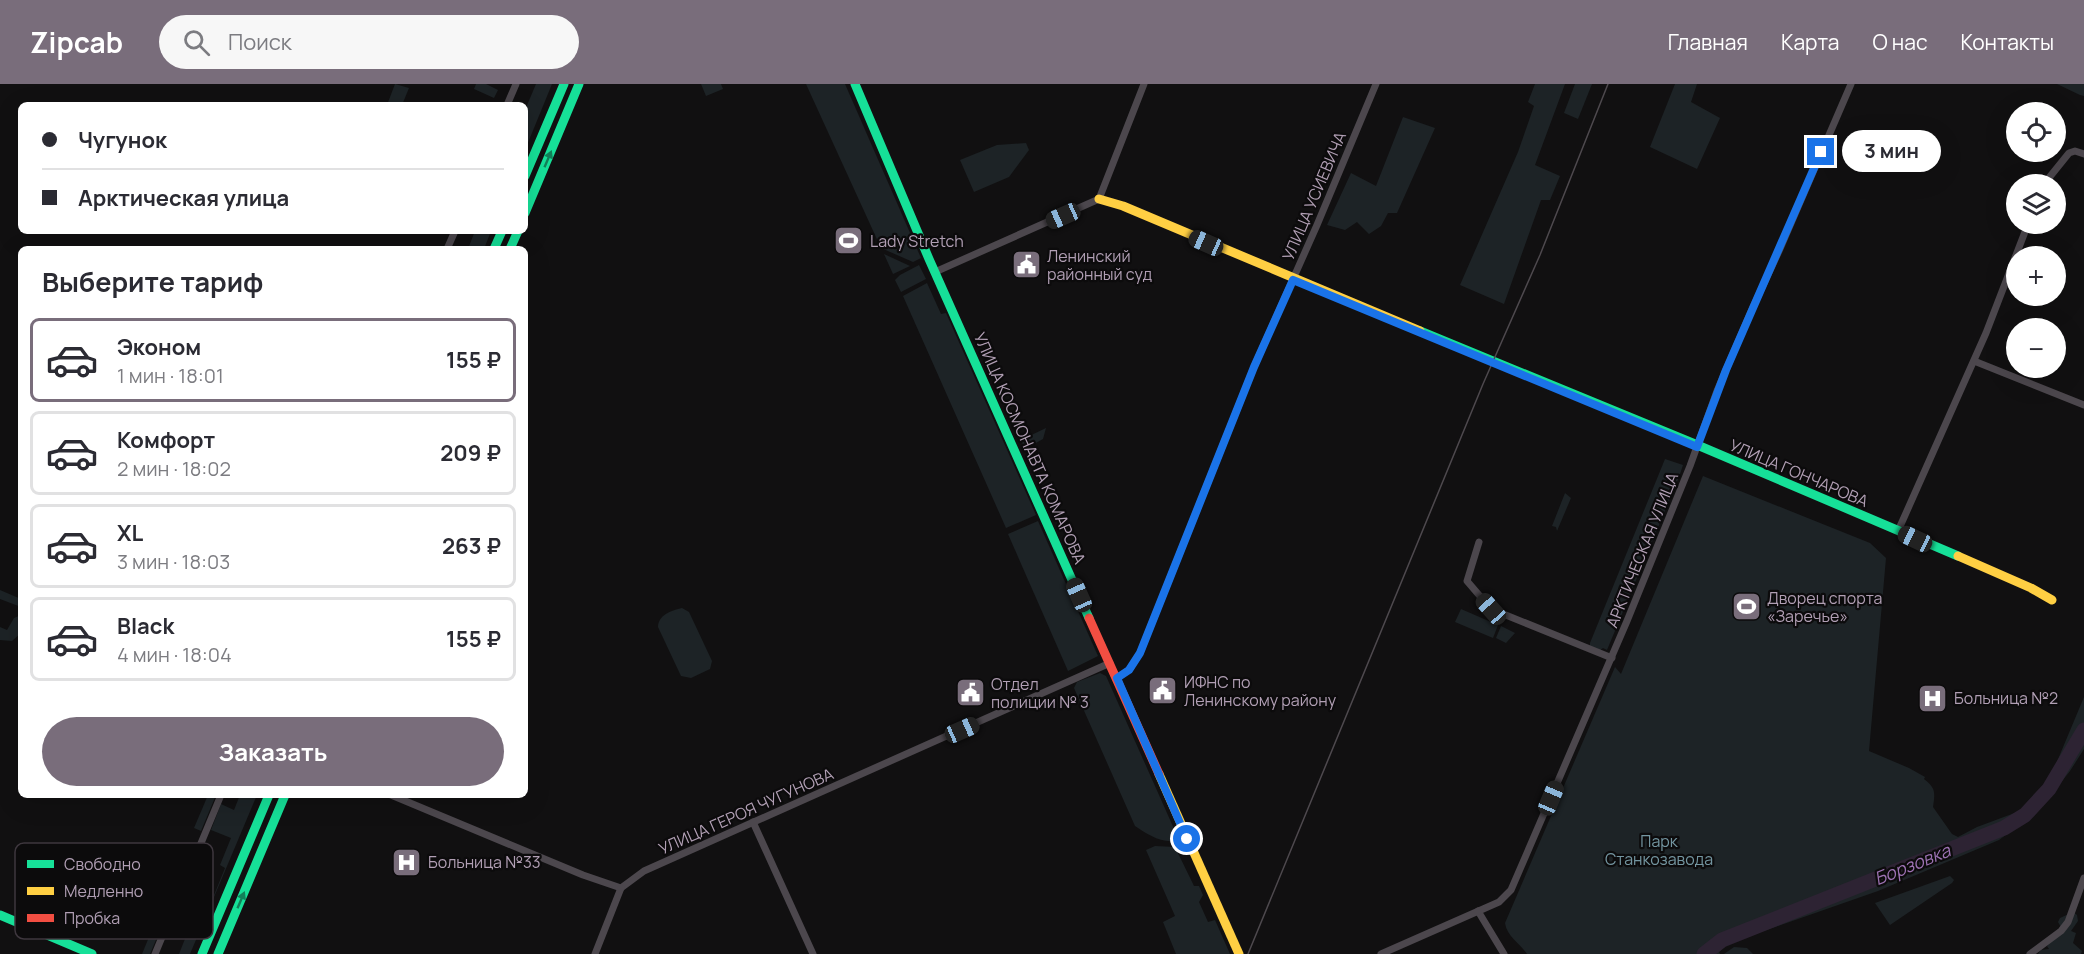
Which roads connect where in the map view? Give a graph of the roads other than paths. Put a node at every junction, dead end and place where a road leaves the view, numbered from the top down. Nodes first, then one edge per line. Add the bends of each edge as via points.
1 (516, 84) edge
2 (564, 84) edge
3 (579, 84) edge
4 (855, 84) edge
5 (1144, 84) edge
6 (1376, 84) edge
7 (1851, 84) edge
8 (508, 102) edge
9 (2084, 154) edge
10 (528, 169) edge
11 (2052, 174) edge
12 (1099, 199) junction
13 (528, 206) edge
14 (2024, 234) edge
15 (935, 272) junction
16 (1293, 280) junction
17 (1974, 361) junction
18 (2084, 405) edge
19 (1697, 447) junction
20 (1898, 531) junction
21 (1479, 542) dead end
22 (2052, 600) dead end
23 (1612, 658) junction
24 (1110, 663) junction
25 (1117, 678) junction
26 (220, 798) edge
27 (268, 798) edge
28 (284, 798) edge
29 (398, 798) edge
30 (753, 822) junction
31 (201, 843) edge
32 (2084, 878) edge
33 (621, 888) junction
34 (1478, 911) junction
35 (0, 915) edge
36 (15, 921) edge
37 (213, 928) edge
38 (57, 939) edge
39 (161, 939) edge
40 (208, 939) edge
41 (92, 954) edge
42 (155, 954) edge
43 (202, 954) edge
44 (218, 954) edge
45 (595, 954) edge
46 (813, 954) edge
47 (1239, 954) edge
48 (1381, 954) edge
49 (1504, 954) edge
50 (2030, 954) edge

1 - 8 street
2 - 10 street
13 -> 3 street
4 - 15 street, УЛИЦА КОСМОНАВТА КОМАРОВА
5 - 12 street
6 - 16 street, УЛИЦА УСИЕВИЧА
7 - 19 street, АРКТИЧЕСКАЯ УЛИЦА via 1748,317
9 - 11 street via 2069,153
12 - 15 street
12 - 16 street, УЛИЦА ГОНЧАРОВА
14 - 17 street
15 - 24 street, УЛИЦА КОСМОНАВТА КОМАРОВА
16 - 19 street, УЛИЦА ГОНЧАРОВА
16 - 25 street, УЛИЦА УСИЕВИЧА via 1254,367 1140,653 1129,670
17 - 18 street
17 - 20 street
19 - 20 street, УЛИЦА ГОНЧАРОВА
19 - 23 street, АРКТИЧЕСКАЯ УЛИЦА
20 - 22 street, УЛИЦА ГОНЧАРОВА
21 - 23 street via 1467,581 1491,609
23 - 34 street, АРКТИЧЕСКАЯ УЛИЦА via 1511,890 1499,902
24 - 25 street, УЛИЦА КОСМОНАВТА КОМАРОВА
24 - 30 street, УЛИЦА ГЕРОЯ ЧУГУНОВА
25 - 47 street, УЛИЦА КОСМОНАВТА КОМАРОВА
26 - 31 street
27 - 37 street
44 -> 28 street
29 - 33 street
30 - 33 street, УЛИЦА ГЕРОЯ ЧУГУНОВА via 644,871
30 - 46 street
32 - 50 street via 2068,922
33 - 45 street
34 - 48 street, АРКТИЧЕСКАЯ УЛИЦА
34 - 49 street
35 - 36 street
38 - 41 street
39 - 42 street
40 - 43 street

